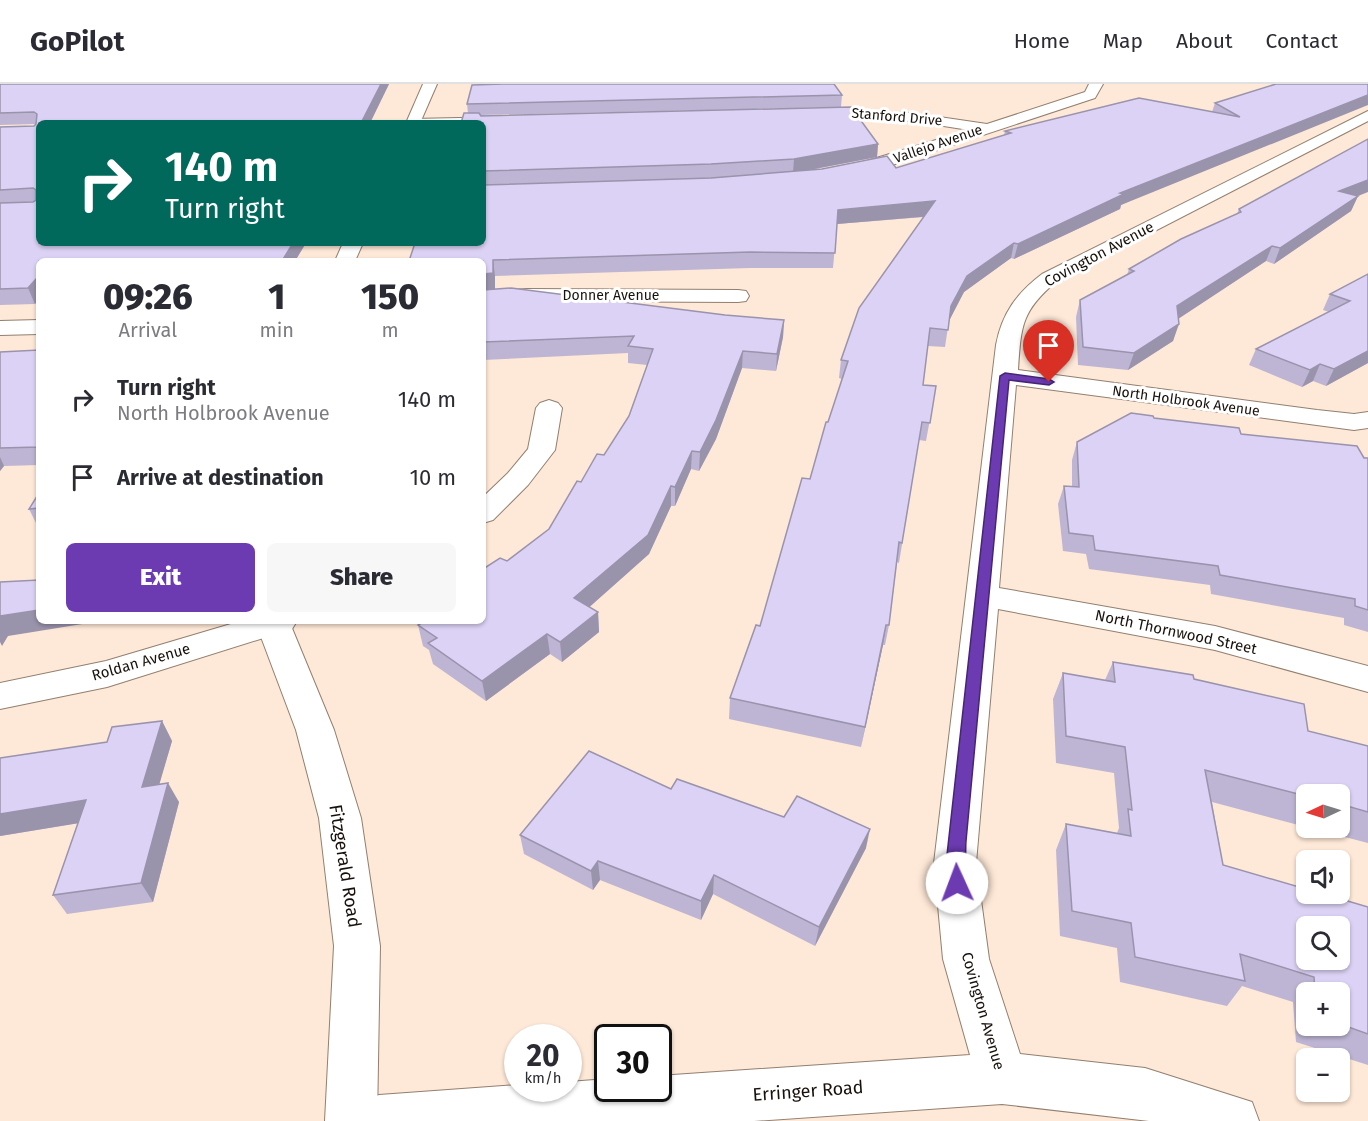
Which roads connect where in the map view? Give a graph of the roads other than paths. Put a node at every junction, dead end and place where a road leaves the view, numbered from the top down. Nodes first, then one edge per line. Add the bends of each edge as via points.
1 (430, 84) edge
2 (1096, 84) edge
3 (802, 113) edge
4 (1368, 115) edge
5 (413, 120) edge
6 (519, 120) edge
7 (486, 121) edge
8 (987, 128) junction
9 (828, 176) edge
10 (738, 296) dead end
11 (486, 298) edge
12 (36, 327) edge
13 (0, 328) edge
14 (1005, 376) junction
15 (549, 408) dead end
16 (1368, 420) edge
17 (486, 511) edge
18 (981, 595) junction
19 (269, 624) edge
20 (276, 624) edge
21 (1368, 679) edge
22 (0, 696) edge
23 (1002, 1078) junction
24 (351, 1121) edge
25 (379, 1121) edge
26 (1233, 1121) edge

1 - 5 street
2 - 8 street, Vallejo Avenue via 1090,95
3 - 8 street, Stanford Drive via 912,117
4 - 14 street, Covington Avenue via 1049,278 1029,292 1010,327
6 - 7 street
8 - 9 street, Vallejo Avenue via 874,166
10 - 11 street, Donner Avenue via 527,294
12 - 13 street
14 - 16 street, North Holbrook Avenue via 1317,418
14 - 18 street, Covington Avenue
15 - 17 street via 542,450
18 - 21 street, North Thornwood Street via 1215,638
18 - 23 street, Covington Avenue via 955,864 966,959
19 - 22 street, Roldan Avenue via 107,674
20 - 24 street, Fitzgerald Road via 315,730 340,818 357,946
23 - 25 street, Erringer Road
23 - 26 street, Erringer Road via 1145,1094

